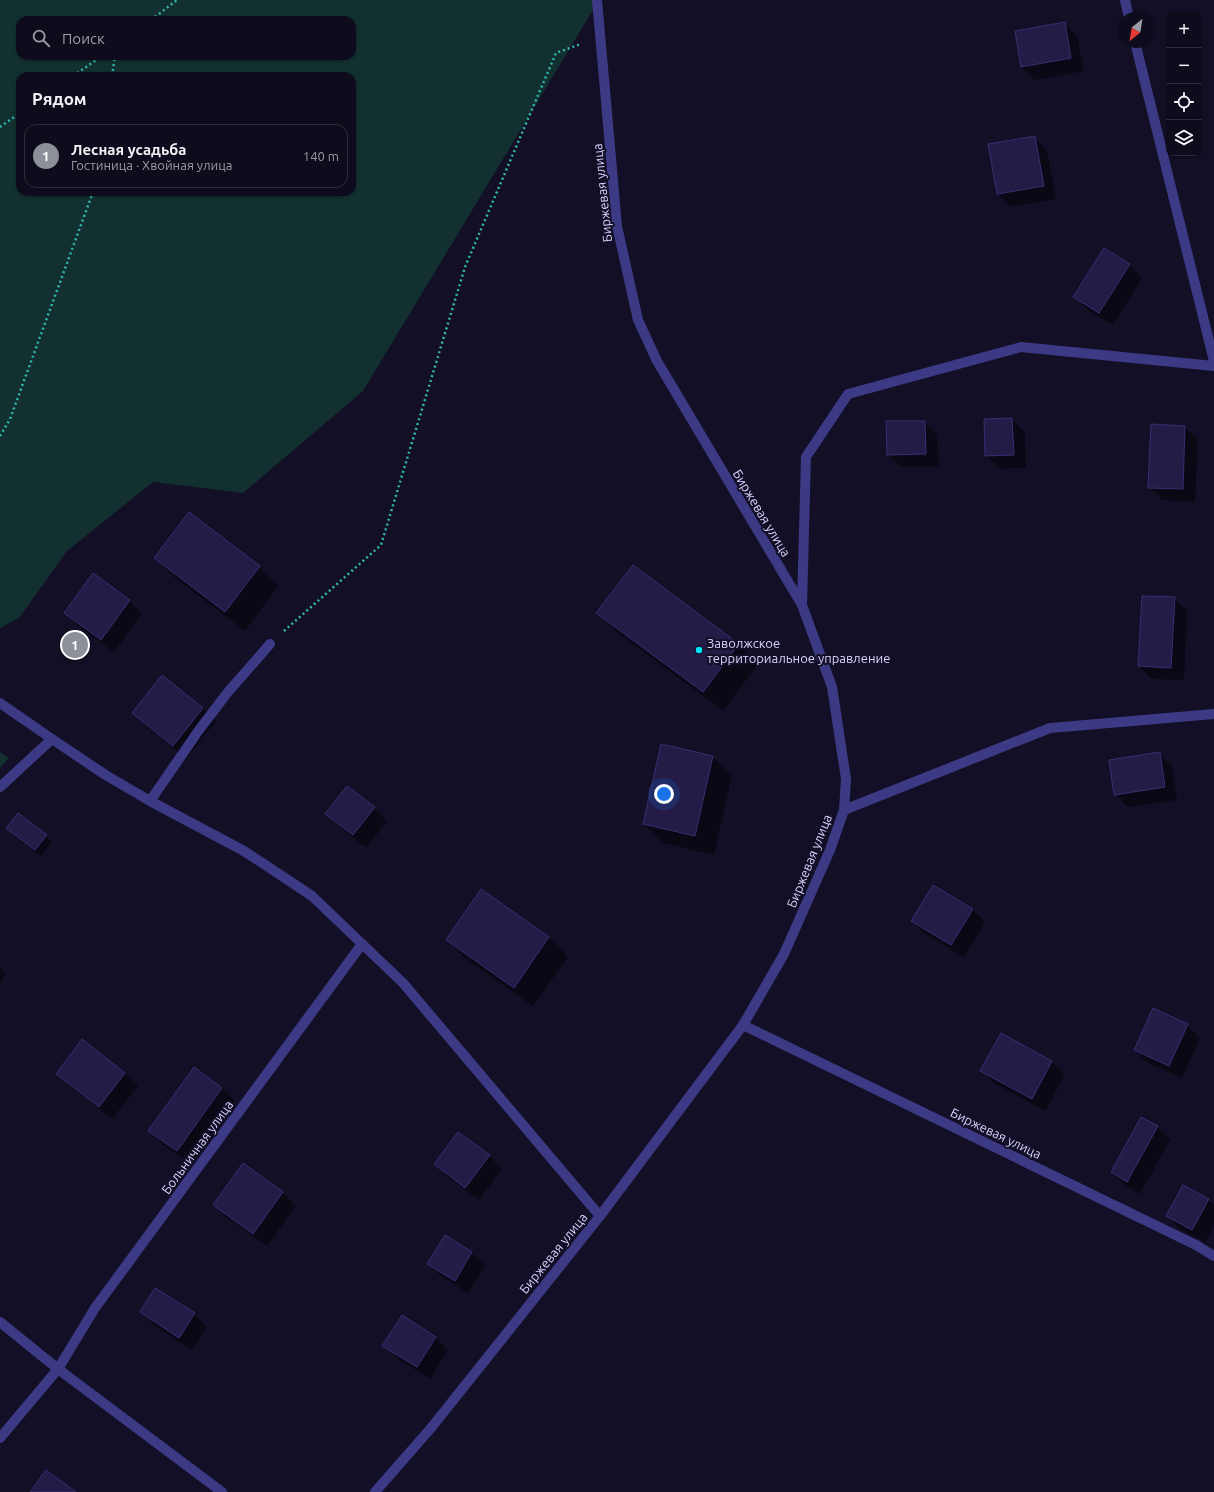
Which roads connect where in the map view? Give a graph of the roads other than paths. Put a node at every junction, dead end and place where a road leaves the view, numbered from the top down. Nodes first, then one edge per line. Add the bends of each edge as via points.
1 (1125, 0) edge
2 (597, 2) edge
3 (1128, 12) edge
4 (1136, 48) edge
5 (1214, 361) edge
6 (1214, 366) edge
7 (802, 605) junction
8 (270, 644) road end
9 (0, 703) edge
10 (1214, 714) edge
11 (52, 739) junction
12 (0, 787) edge
13 (150, 801) junction
14 (844, 810) junction
15 (362, 944) junction
16 (743, 1025) junction
17 (600, 1216) junction
18 (1214, 1256) edge
19 (0, 1322) edge
20 (58, 1369) junction
21 (0, 1438) edge
22 (222, 1492) edge
23 (376, 1492) edge

1 - 3 street
2 - 7 street, Биржевая улица via 617,226 638,320 657,361
4 - 5 street
6 - 7 street via 1020,347 848,394 806,457
7 - 14 street, Биржевая улица via 832,687 846,779
8 - 13 street via 228,692
9 - 11 street
10 - 14 street via 1050,728
11 - 12 street
11 - 13 street
13 - 15 street via 244,851 312,896
14 - 16 street, Биржевая улица via 830,850 784,954
15 - 17 street via 403,983
15 - 20 street, Больничная улица via 95,1308
16 - 17 street, Биржевая улица
16 - 18 street, Биржевая улица
17 - 23 street, Биржевая улица via 431,1428
19 - 20 street
20 - 21 street, Больничная улица
20 - 22 street

